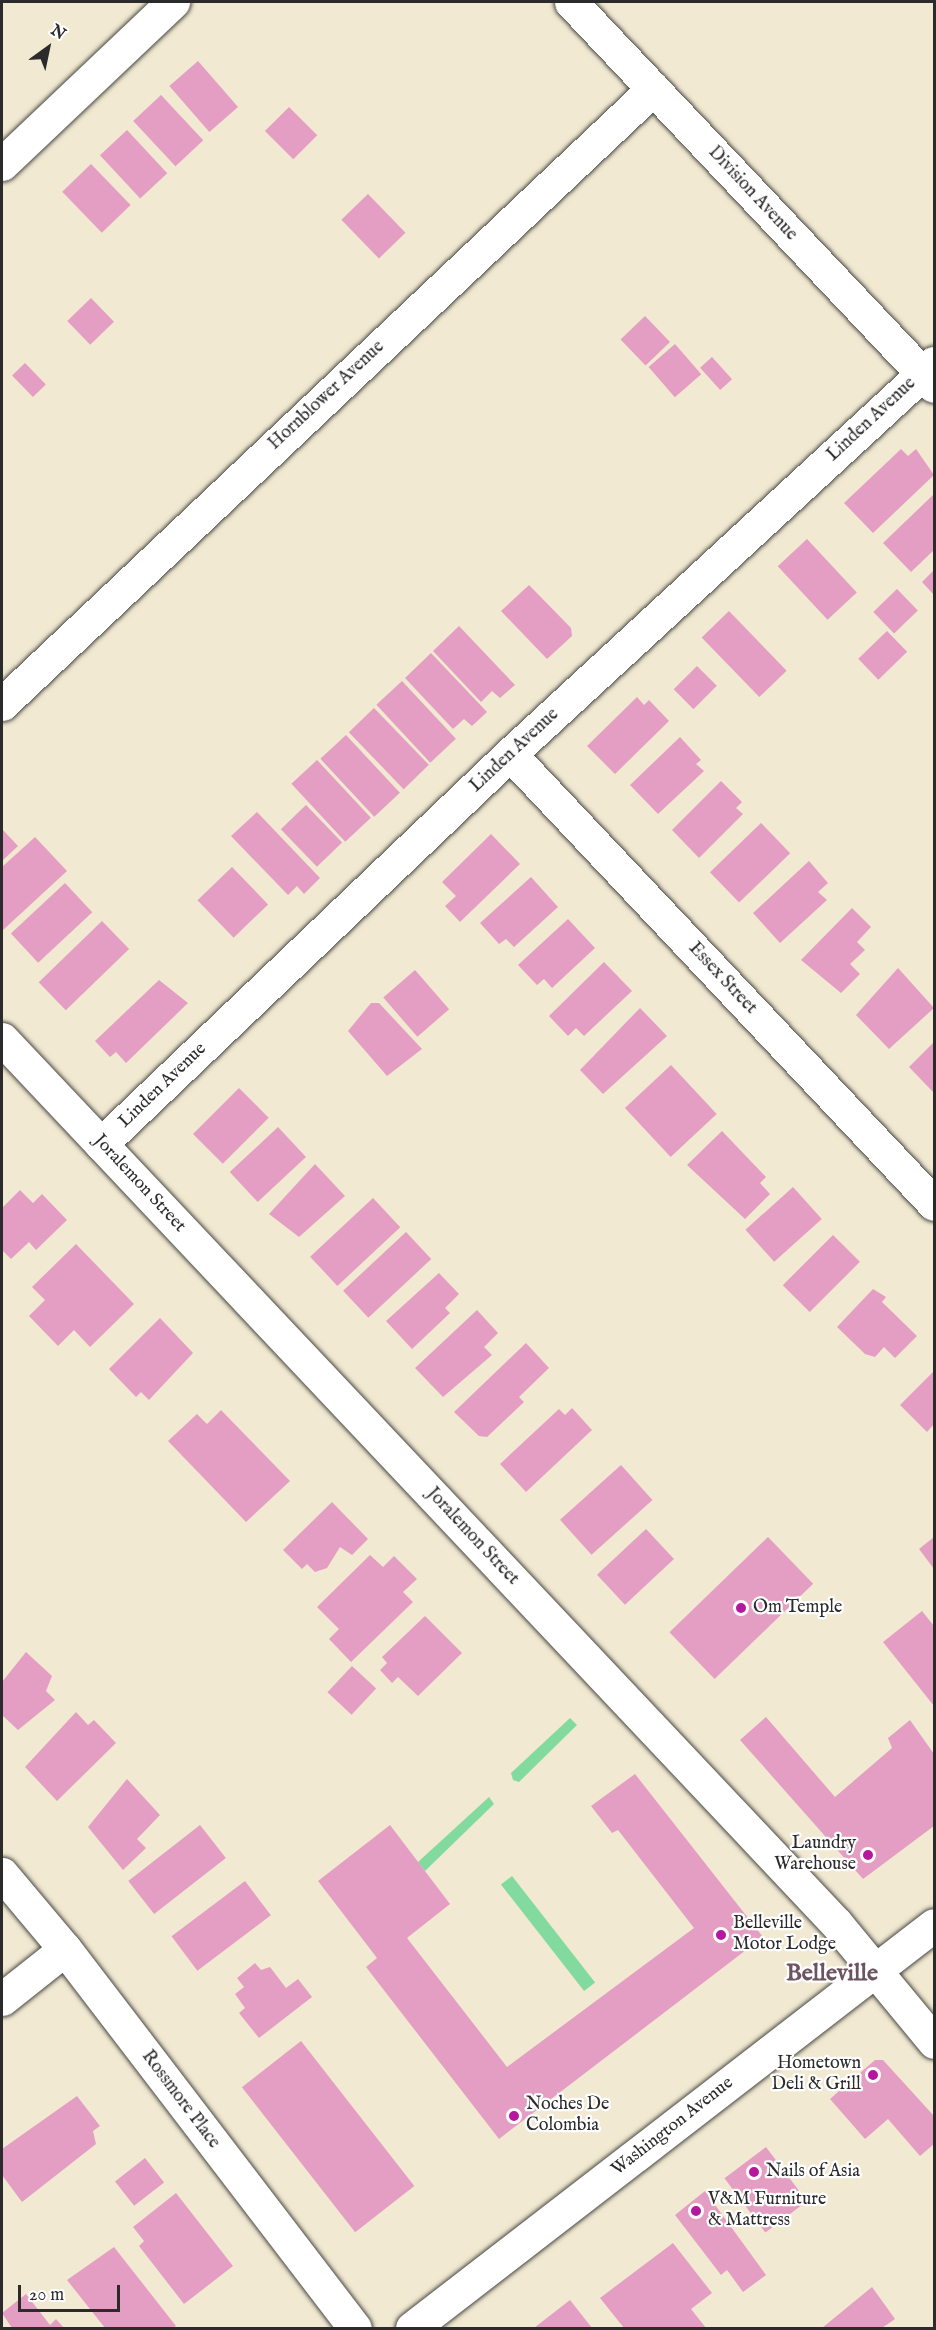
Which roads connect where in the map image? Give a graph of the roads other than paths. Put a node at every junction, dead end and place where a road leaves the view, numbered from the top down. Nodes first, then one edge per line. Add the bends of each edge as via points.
1 (173, 2) edge
2 (571, 2) edge
3 (653, 89) junction
4 (2, 164) edge
5 (931, 374) edge
6 (2, 704) edge
7 (510, 754) junction
8 (2, 1039) edge
9 (101, 1144) junction
10 (934, 1204) edge
11 (2, 1874) edge
12 (934, 1925) edge
13 (65, 1948) junction
14 (875, 1972) junction
15 (2, 1999) edge
16 (934, 2042) edge
17 (354, 2328) edge
18 (412, 2328) edge

1 - 4 street
2 - 3 street, Division Avenue
3 - 5 street, Division Avenue
3 - 6 street, Hornblower Avenue
5 - 7 street, Linden Avenue
7 - 9 street, Linden Avenue
7 - 10 street, Essex Street
8 - 9 street, Joralemon Street
9 - 14 street, Joralemon Street via 836,1923
11 - 13 street, Rossmore Place
12 - 14 street, Washington Avenue
13 - 15 street
13 - 17 street, Rossmore Place
14 - 16 street, Joralemon Street
14 - 18 street, Washington Avenue

